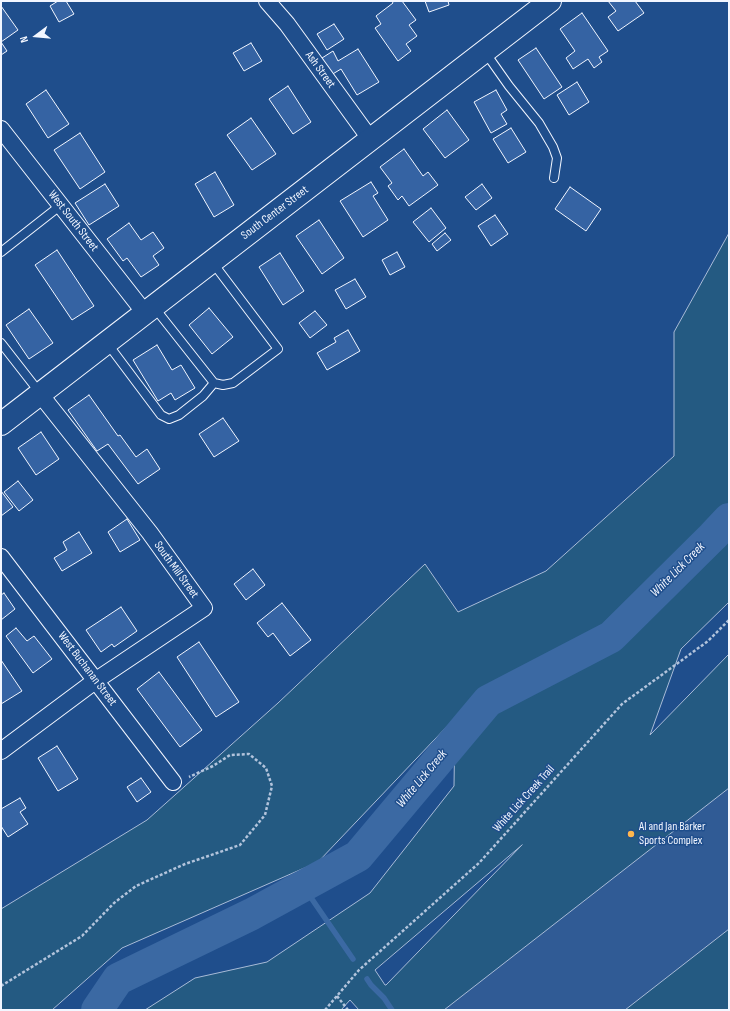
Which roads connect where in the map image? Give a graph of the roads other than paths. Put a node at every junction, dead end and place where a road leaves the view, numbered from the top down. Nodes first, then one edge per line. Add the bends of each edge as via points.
1 (267, 1) edge
2 (550, 1) edge
3 (485, 52) junction
4 (1, 129) edge
5 (371, 140) junction
6 (554, 178) dead end
7 (61, 205) junction
8 (1, 252) edge
9 (212, 261) junction
10 (149, 309) junction
11 (107, 342) junction
12 (1, 343) edge
13 (214, 383) junction
14 (40, 394) junction
15 (1, 424) edge
16 (1, 557) edge
17 (95, 681) junction
18 (1, 751) edge
19 (173, 782) road end

1 - 5 street, Ash Street via 287,24
2 - 3 main road, South Center Street
3 - 5 main road, South Center Street
3 - 6 lane via 539,123 553,147 557,158
4 - 7 street, West South Street
5 - 9 main road, South Center Street
7 - 8 lane
7 - 10 street, West South Street
9 - 10 main road, South Center Street
9 - 13 lane via 278,349 233,383
10 - 11 main road, South Center Street
10 - 13 lane
11 - 13 lane via 161,415 169,419 179,415 203,396
11 - 14 main road, South Center Street
12 - 14 lane
14 - 15 main road, South Center Street
14 - 17 street, South Mill Street via 150,533 204,608
16 - 17 street, West Buchanan Street
17 - 18 street, South Mill Street
17 - 19 street, West Buchanan Street

